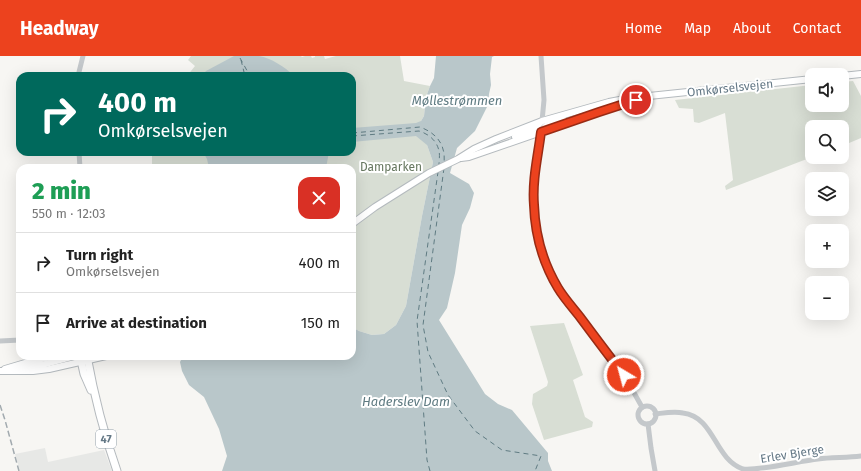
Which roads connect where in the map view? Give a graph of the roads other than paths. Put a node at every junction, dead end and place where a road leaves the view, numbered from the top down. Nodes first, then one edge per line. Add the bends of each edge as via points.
1 (83, 56) edge
2 (541, 56) edge
3 (79, 72) edge
4 (861, 74) edge
5 (849, 75) edge
6 (805, 80) edge
7 (649, 97) junction
8 (585, 108) junction
9 (542, 121) junction
10 (541, 132) junction
11 (497, 148) junction
12 (458, 159) junction
13 (356, 221) edge
14 (16, 340) edge
15 (0, 341) edge
16 (32, 360) edge
17 (60, 360) edge
18 (78, 360) edge
19 (84, 360) edge
20 (85, 360) edge
21 (0, 371) edge
22 (98, 407) junction
23 (642, 407) junction
24 (655, 414) junction
25 (648, 424) junction
26 (861, 456) edge
27 (117, 471) edge
28 (655, 471) edge

1 - 3 street
2 - 9 street via 544,100
4 - 5 main road
6 - 7 main road, Omkørselsvejen
7 - 8 main road, Omkørselsvejen via 630,98
7 - 10 main road, Omkørselsvejen
8 - 9 main road, Omkørselsvejen
8 - 10 main road via 580,113 546,126
9 - 10 street
9 - 11 main road via 532,130 501,143
9 - 12 main road, Omkørselsvejen via 496,139
10 - 11 main road, Omkørselsvejen
10 - 23 street via 535,171 534,203 542,253 558,289 624,375
11 - 12 main road, Omkørselsvejen
12 - 13 main road, Omkørselsvejen via 429,173
14 - 15 street
16 - 21 main road
17 - 21 main road
18 - 21 main road via 50,369
19 - 22 main road, 47 via 84,374
20 - 22 main road, 47
22 - 27 main road, 47
23 - 24 street via 650,407
23 - 25 street via 638,411 638,417 641,422
24 - 25 street via 654,419
24 - 26 street, Erlev Bjerge via 673,412 694,416 711,432 723,454 743,469 758,470 818,459
25 - 28 street

